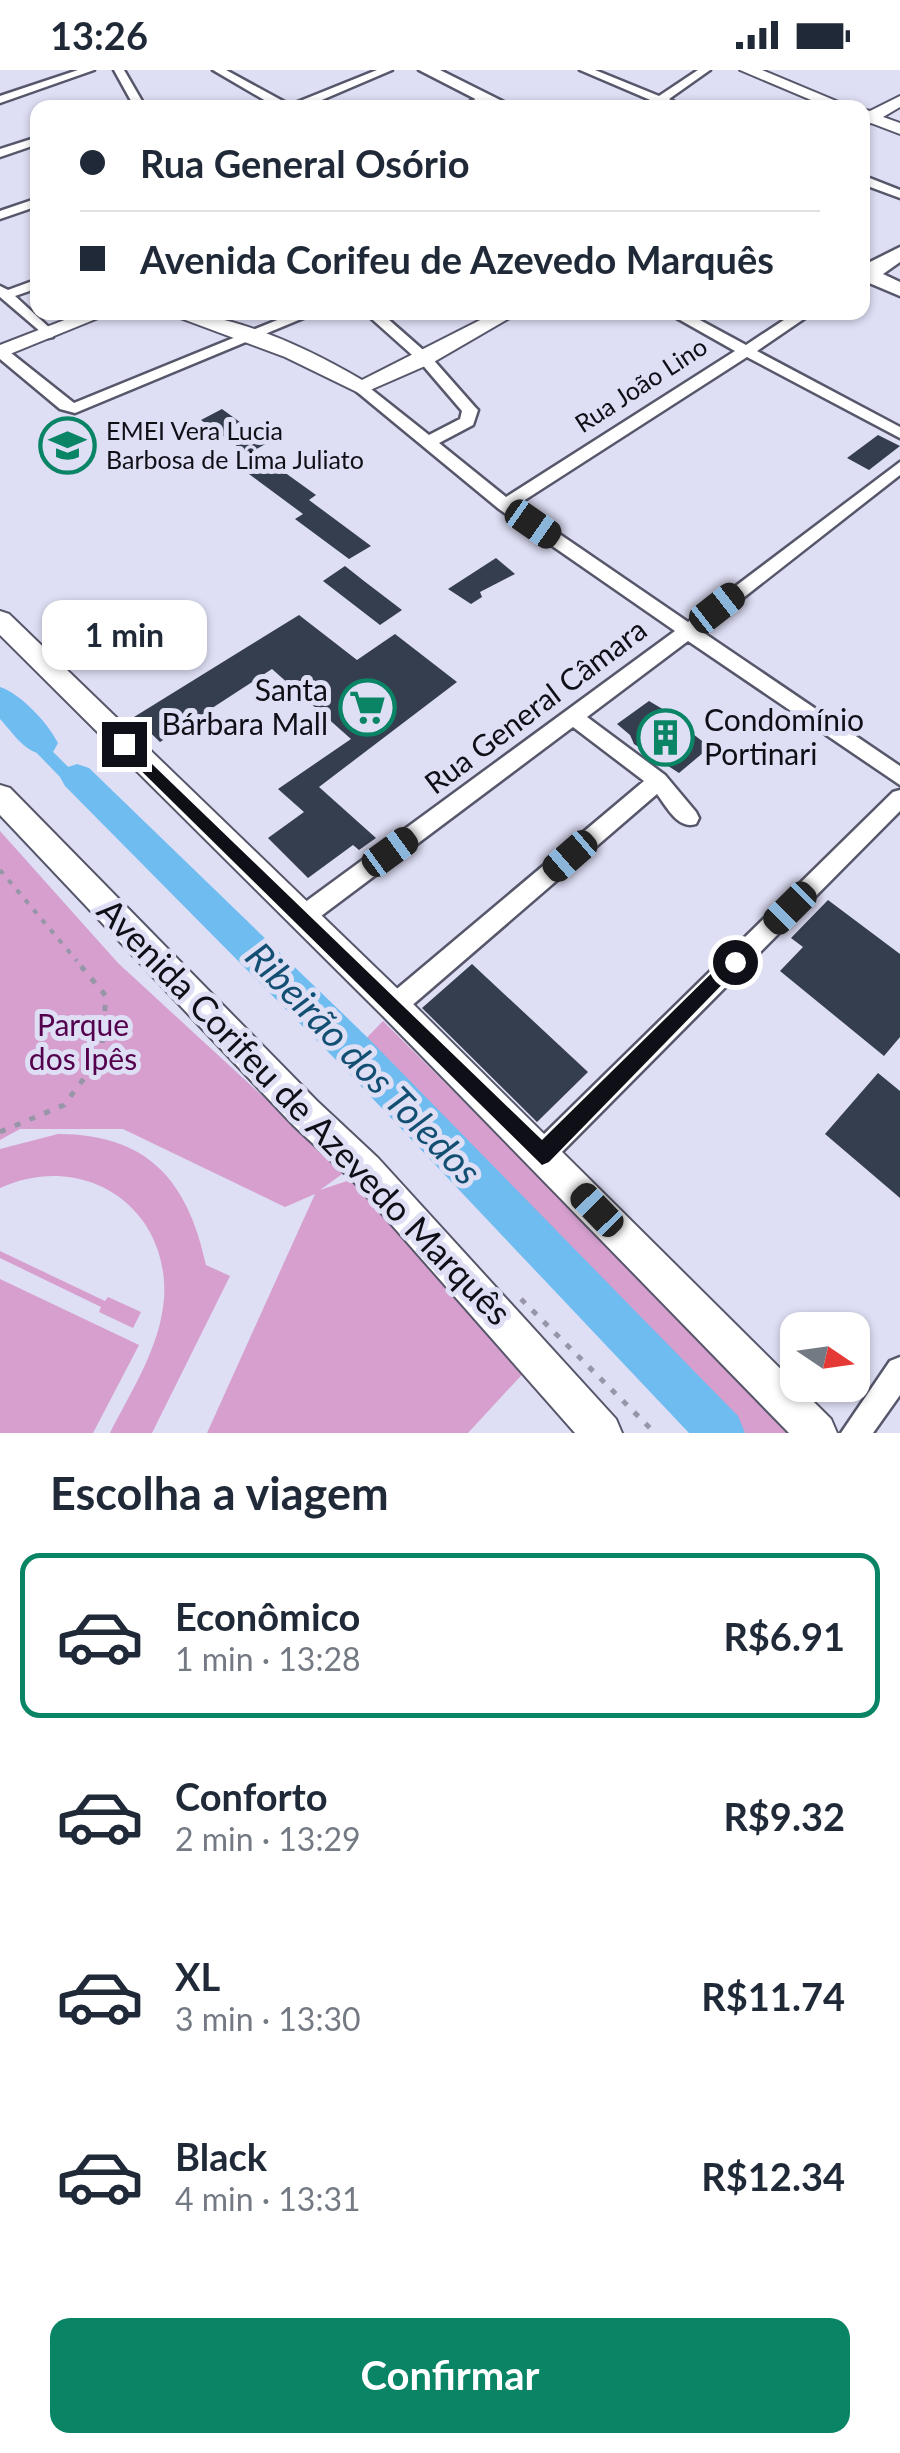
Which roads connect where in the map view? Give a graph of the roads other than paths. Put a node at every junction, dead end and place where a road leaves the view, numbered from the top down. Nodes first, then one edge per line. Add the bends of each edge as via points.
1 (119, 70) edge
2 (218, 70) edge
3 (387, 70) edge
4 (427, 70) edge
5 (585, 70) edge
6 (705, 70) edge
7 (748, 70) edge
8 (86, 71) edge
9 (486, 97) junction
10 (0, 100) edge
11 (133, 100) edge
12 (275, 100) edge
13 (310, 100) edge
14 (479, 100) edge
15 (492, 100) edge
16 (660, 100) joint
17 (825, 100) edge
18 (900, 101) edge
19 (870, 116) edge
20 (870, 119) edge
21 (900, 129) edge
22 (30, 143) edge
23 (0, 153) edge
24 (870, 182) edge
25 (900, 194) edge
26 (30, 205) edge
27 (0, 215) edge
28 (900, 253) edge
29 (870, 271) edge
30 (870, 278) edge
31 (30, 285) edge
32 (900, 290) edge
33 (3, 293) edge
34 (30, 318) edge
35 (33, 320) edge
36 (84, 320) edge
37 (199, 320) edge
38 (292, 320) edge
39 (380, 320) edge
40 (497, 320) edge
41 (688, 320) edge
42 (795, 320) edge
43 (48, 334) junction
44 (254, 336) junction
45 (746, 351) junction
46 (1, 352) edge
47 (426, 359) junction
48 (360, 388) junction
49 (900, 433) edge
50 (426, 442) junction
51 (900, 467) edge
52 (505, 505) junction
53 (0, 620) edge
54 (687, 632) junction
55 (573, 717) junction
56 (900, 778) edge
57 (658, 781) junction
58 (0, 796) edge
59 (900, 798) edge
60 (689, 818) dead end
61 (301, 918) junction
62 (394, 1006) junction
63 (542, 1154) junction
64 (900, 1371) edge
65 (602, 1433) edge
66 (817, 1433) edge
67 (856, 1433) edge

1 - 11 street
2 - 12 street
3 - 13 street
4 - 9 main road
5 - 16 street
6 - 16 street
7 - 17 main road
8 - 10 street
9 - 14 street
9 - 15 main road
18 - 19 main road
20 - 21 main road
22 - 23 street
24 - 25 street
26 - 27 street
28 - 29 main road
30 - 32 main road
31 - 33 street
33 - 34 street
35 - 43 street
36 - 43 main road
37 - 44 main road
38 - 44 street
39 - 47 street
40 - 47 main road
41 - 45 street
42 - 45 street, Rua João Lino
43 - 46 main road
44 - 46 street via 74,408
44 - 48 main road
45 - 49 street
45 - 52 street, Rua João Lino
47 - 48 main road
47 - 50 street via 470,410 459,428
48 - 50 street
50 - 52 street
51 - 54 street, Rua General Câmara
52 - 54 street
53 - 61 main road
54 - 55 street, Rua General Câmara
54 - 56 street
55 - 57 street
55 - 61 street, Rua General Câmara
57 - 60 street
57 - 62 street
58 - 65 main road, Avenida Corifeu de Azevedo Marquês via 366,1170
59 - 63 street
61 - 62 main road
62 - 63 main road
63 - 66 main road
64 - 67 street

